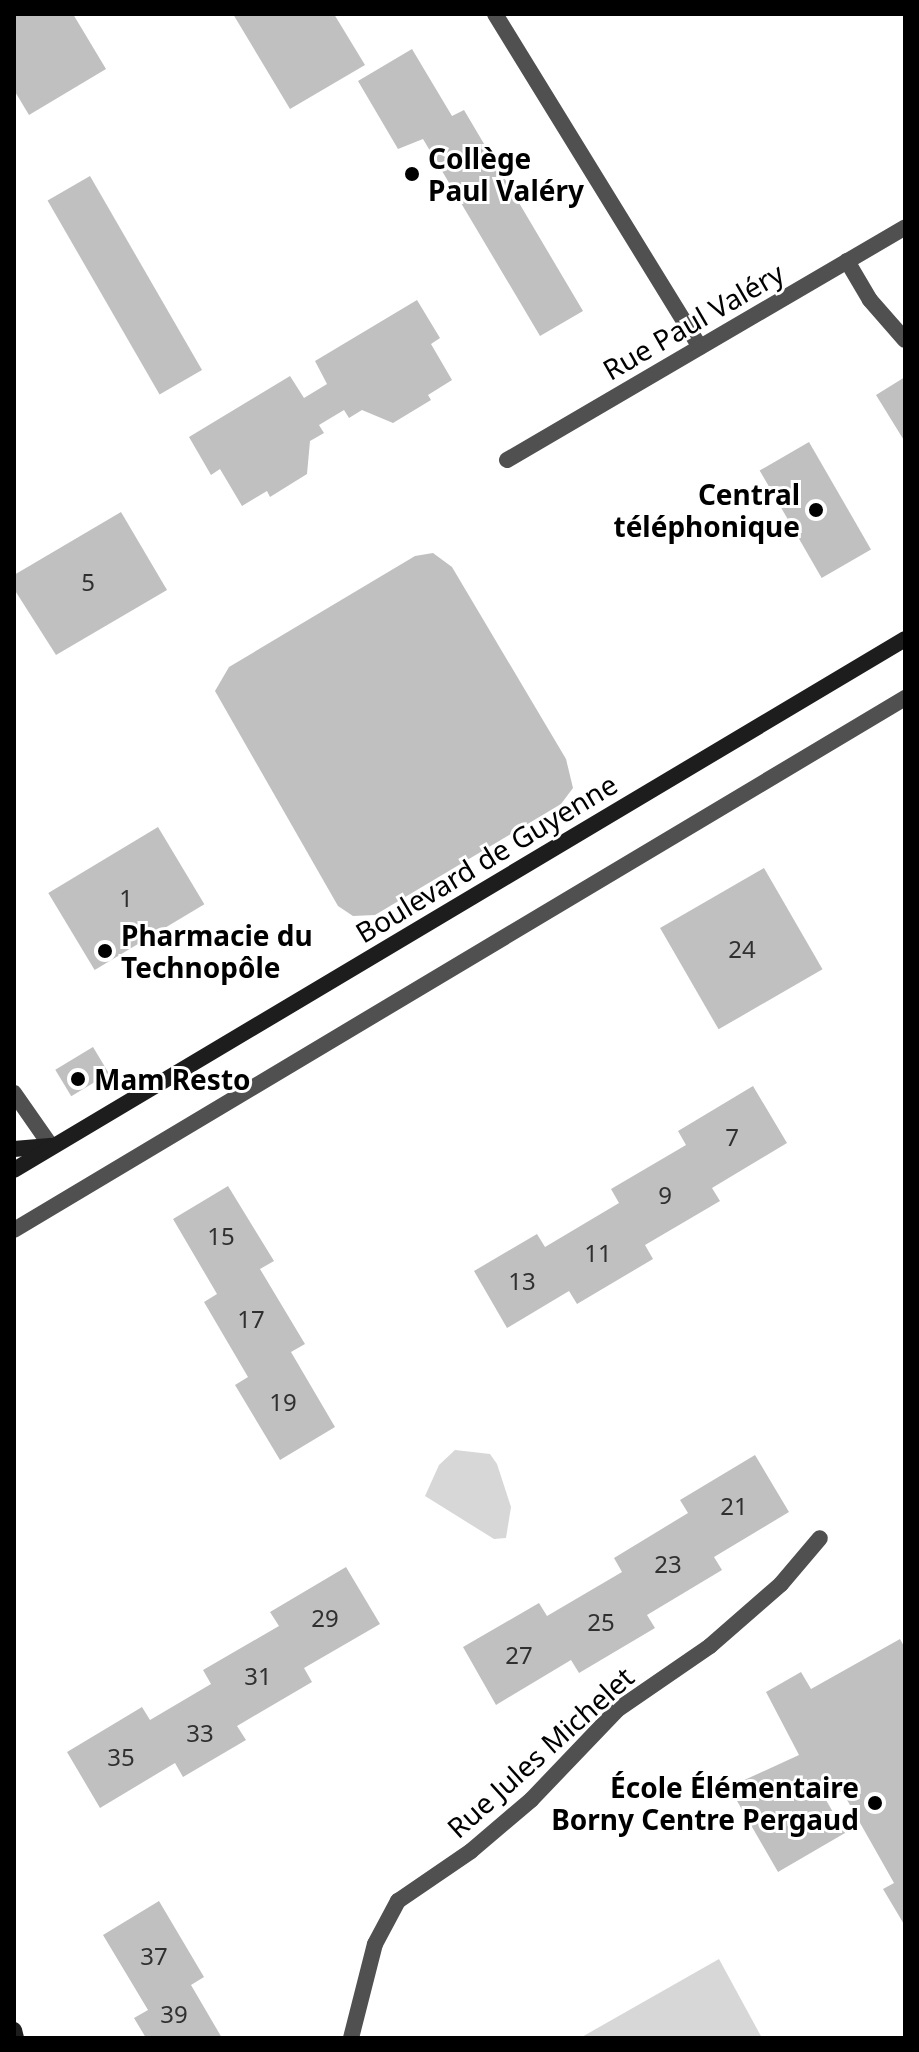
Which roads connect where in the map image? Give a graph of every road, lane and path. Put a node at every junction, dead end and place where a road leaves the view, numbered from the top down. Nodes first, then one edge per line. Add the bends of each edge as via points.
1 (495, 14) edge
2 (905, 227) edge
3 (847, 261) junction
4 (905, 340) edge
5 (700, 347) junction
6 (507, 460) dead end
7 (905, 639) edge
8 (905, 698) edge
9 (14, 1093) edge
10 (51, 1146) junction
11 (14, 1149) edge
12 (14, 1170) edge
13 (14, 1230) edge
14 (820, 1538) dead end
15 (14, 2030) edge
16 (16, 2038) edge
17 (351, 2038) edge

1 - 5 street
2 - 3 street, Rue Paul Valéry
3 - 4 street via 870,300
3 - 5 street, Rue Paul Valéry
5 - 6 street, Rue Paul Valéry
7 - 10 main road, Boulevard de Guyenne
8 - 13 street
9 - 10 street
10 - 11 main road, Boulevard de Guyenne
10 - 12 main road, Boulevard de Guyenne
14 - 17 street, Rue Jules Michelet via 781,1584 710,1646 617,1710 531,1800 471,1851 398,1901 375,1944
15 - 16 main road

